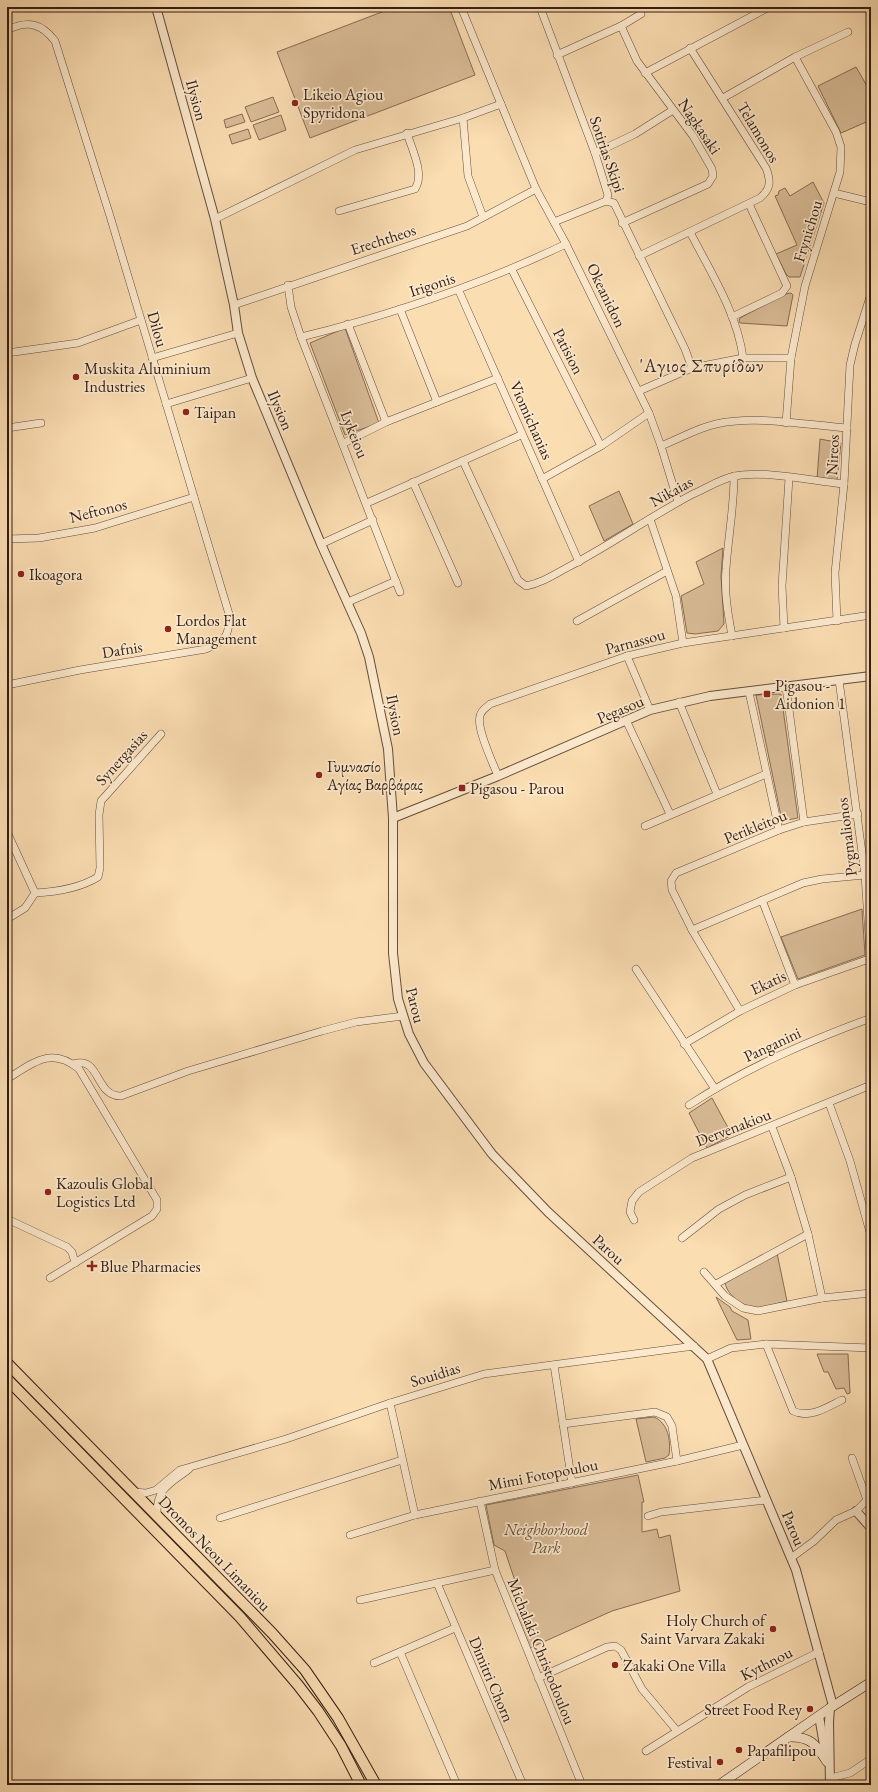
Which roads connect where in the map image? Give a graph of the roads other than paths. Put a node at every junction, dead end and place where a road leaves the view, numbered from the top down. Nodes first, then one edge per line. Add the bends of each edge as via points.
1 (156, 7) edge
2 (461, 7) edge
3 (540, 7) edge
4 (769, 7) edge
5 (641, 14) dead end
6 (621, 26) junction
7 (7, 30) edge
8 (848, 32) dead end
9 (690, 48) junction
10 (557, 55) junction
11 (795, 57) junction
12 (645, 73) junction
13 (723, 98) junction
14 (501, 104) junction
15 (673, 110) junction
16 (463, 118) junction
17 (407, 133) junction
18 (595, 153) junction
19 (536, 189) junction
20 (834, 192) junction
21 (606, 201) junction
22 (871, 202) edge
23 (748, 204) junction
24 (339, 211) dead end
25 (483, 217) junction
26 (215, 219) junction
27 (554, 222) junction
28 (622, 223) junction
29 (690, 232) junction
30 (566, 244) junction
31 (639, 256) junction
32 (512, 270) junction
33 (288, 285) junction
34 (459, 291) junction
35 (871, 294) edge
36 (234, 305) junction
37 (400, 309) junction
38 (732, 317) junction
39 (141, 320) junction
40 (348, 324) junction
41 (238, 333) junction
42 (301, 337) junction
43 (7, 353) edge
44 (152, 358) junction
45 (742, 358) junction
46 (791, 358) junction
47 (692, 368) junction
48 (252, 378) junction
49 (498, 378) junction
50 (639, 392) junction
51 (437, 402) junction
52 (166, 404) junction
53 (649, 413) junction
54 (386, 422) junction
55 (41, 423) dead end
56 (786, 423) junction
57 (7, 428) edge
58 (847, 428) junction
59 (521, 435) junction
60 (344, 443) junction
61 (601, 446) junction
62 (662, 446) junction
63 (463, 461) junction
64 (734, 476) junction
65 (789, 478) junction
66 (542, 479) junction
67 (413, 482) junction
68 (844, 484) junction
69 (194, 497) junction
70 (366, 502) junction
71 (678, 502) junction
72 (650, 519) junction
73 (373, 520) junction
74 (7, 538) edge
75 (321, 544) junction
76 (579, 562) junction
77 (667, 571) junction
78 (396, 581) junction
79 (458, 584) dead end
80 (400, 592) dead end
81 (348, 602) junction
82 (871, 615) edge
83 (577, 621) dead end
84 (837, 621) junction
85 (230, 626) joint
86 (784, 628) junction
87 (732, 636) junction
88 (683, 643) junction
89 (627, 656) junction
90 (871, 676) edge
91 (839, 680) junction
92 (7, 685) edge
93 (786, 687) junction
94 (749, 692) junction
95 (679, 702) junction
96 (650, 710) junction
97 (626, 720) junction
98 (161, 734) dead end
99 (766, 774) junction
100 (498, 776) junction
101 (718, 794) junction
102 (670, 814) junction
103 (858, 814) junction
104 (393, 818) junction
105 (804, 822) junction
106 (645, 826) dead end
107 (779, 830) junction
108 (7, 832) edge
109 (865, 875) junction
110 (35, 893) junction
111 (762, 900) junction
112 (7, 919) edge
113 (692, 930) junction
114 (870, 959) junction
115 (871, 967) edge
116 (636, 969) dead end
117 (796, 985) junction
118 (740, 1011) junction
119 (403, 1016) junction
120 (871, 1018) edge
121 (684, 1044) junction
122 (73, 1064) junction
123 (7, 1079) edge
124 (871, 1085) edge
125 (715, 1089) junction
126 (829, 1103) junction
127 (689, 1105) dead end
128 (772, 1127) junction
129 (791, 1177) junction
130 (7, 1219) edge
131 (634, 1220) dead end
132 (808, 1234) junction
133 (871, 1236) edge
134 (682, 1238) dead end
135 (75, 1263) junction
136 (704, 1272) dead end
137 (50, 1278) dead end
138 (716, 1284) junction
139 (871, 1293) edge
140 (822, 1298) junction
141 (766, 1344) junction
142 (694, 1346) junction
143 (871, 1348) edge
144 (707, 1359) junction
145 (7, 1362) edge
146 (554, 1365) junction
147 (7, 1379) edge
148 (842, 1400) dead end
149 (390, 1403) junction
150 (562, 1424) junction
151 (743, 1445) junction
152 (852, 1458) dead end
153 (402, 1460) junction
154 (678, 1461) junction
155 (193, 1467) junction
156 (572, 1483) junction
157 (134, 1492) junction
158 (869, 1498) edge
159 (766, 1500) junction
160 (480, 1501) junction
161 (856, 1510) junction
162 (157, 1515) junction
163 (415, 1515) junction
164 (648, 1516) dead end
165 (220, 1518) dead end
166 (871, 1528) edge
167 (350, 1535) dead end
168 (792, 1558) junction
169 (495, 1570) junction
170 (437, 1583) junction
171 (360, 1600) dead end
172 (455, 1628) junction
173 (400, 1652) junction
174 (819, 1652) junction
175 (374, 1663) dead end
176 (538, 1678) junction
177 (871, 1682) edge
178 (832, 1707) junction
179 (819, 1716) junction
180 (677, 1731) junction
181 (788, 1737) junction
182 (646, 1751) dead end
183 (871, 1759) edge
184 (829, 1774) edge
185 (361, 1785) edge
186 (376, 1785) edge
187 (457, 1785) edge
188 (522, 1785) edge
189 (582, 1785) edge
190 (718, 1785) edge

1 - 26 street, Ilysion
2 - 14 street, Okeanidon
3 - 10 street, Sotirias Skipi
4 - 9 street
5 - 6 street
6 - 10 street
6 - 12 street, Nagkasaki
7 - 39 street, Dilou via 20,24 33,25 46,30 55,41
8 - 11 street
9 - 12 street
9 - 13 street, Telamonos
10 - 18 street, Sotirias Skipi
11 - 13 street
11 - 20 street, Frynichou via 826,111 841,147 840,172
12 - 15 street, Nagkasaki
13 - 23 street, Telamonos via 769,176 770,185 767,192
14 - 16 street
14 - 19 street, Okeanidon
15 - 18 street via 636,134
15 - 28 street, Nagkasaki via 693,136 712,169 713,176 708,184
16 - 17 street
16 - 25 street via 468,176
17 - 24 street via 419,173 419,182 415,189
17 - 26 street via 355,150
18 - 21 street, Sotirias Skipi via 608,194
19 - 25 street, Erechtheos
19 - 27 street, Okeanidon
20 - 22 street
20 - 46 street, Frynichou via 805,286
21 - 27 street
21 - 28 street, Sotirias Skipi via 614,203
23 - 29 street, Telamonos
23 - 38 street via 787,286 782,293
25 - 33 street, Erechtheos via 467,226
26 - 36 street, Ilysion
27 - 30 street, Okeanidon
28 - 31 street, Sotirias Skipi
29 - 31 street, Telamonos
29 - 38 street
30 - 32 street, Irigonis
30 - 50 street, Okeanidon
31 - 47 street, Sotirias Skipi
32 - 34 street, Irigonis
32 - 61 street, Patision
33 - 36 street, Erechtheos
33 - 42 street, Lykeiou via 291,307
34 - 37 street, Irigonis
34 - 49 street, Viomichanias
35 - 58 street, Nireos via 850,365
36 - 41 street, Ilysion
37 - 40 street, Irigonis
37 - 51 street
38 - 45 street via 741,340
39 - 43 street via 78,343
39 - 44 street, Dilou
40 - 42 street, Irigonis
40 - 54 street
41 - 44 street
41 - 48 street, Ilysion
42 - 60 street, Lykeiou
44 - 52 street, Dilou
45 - 46 street
45 - 47 street
46 - 56 street, Frynichou
47 - 50 street
48 - 52 street
48 - 75 street, Ilysion
49 - 51 street
49 - 59 street, Viomichanias
50 - 53 street, Okeanidon
51 - 54 street
52 - 69 street, Dilou
53 - 61 street
53 - 62 street, Okeanidon
54 - 60 street
55 - 57 street
56 - 58 street
56 - 62 street via 752,420 714,424
58 - 68 street, Nireos
59 - 63 street
59 - 66 street, Viomichanias
60 - 70 street, Lykeiou
61 - 66 street
62 - 71 street, Okeanidon
63 - 67 street
63 - 76 street, Nikaias via 518,580 526,586 537,584
64 - 65 street, Nikaias via 750,474
64 - 71 street, Nikaias
64 - 87 street via 726,570 726,605
65 - 68 street, Nikaias
65 - 86 street via 782,586
66 - 76 street, Viomichanias
67 - 70 street
67 - 79 street
68 - 84 street, Nireos via 835,573
69 - 74 street, Neftonos via 95,528 39,538
69 - 85 street, Dilou via 229,614
70 - 73 street, Lykeiou
71 - 72 street, Nikaias
72 - 76 street, Nikaias
72 - 77 street
73 - 75 street
73 - 78 street, Lykeiou
75 - 81 street, Ilysion
77 - 83 street
77 - 88 street via 676,596
78 - 80 street, Lykeiou
78 - 81 street
81 - 104 street, Ilysion via 369,658 383,715
82 - 84 street, Parnassou
84 - 86 street, Parnassou
85 - 92 street, Dafnis via 227,636 221,643 206,649
86 - 87 street, Parnassou
87 - 88 street, Parnassou
88 - 89 street, Parnassou
89 - 96 street
89 - 100 street, Parnassou via 490,704 483,709 479,716 479,726
90 - 91 street, Pegasou
91 - 93 street, Pegasou
91 - 103 street, Pygmalionos
93 - 94 street, Pegasou
93 - 105 street
94 - 95 street, Pegasou
94 - 99 street
95 - 96 street, Pegasou
95 - 101 street
96 - 97 street, Pegasou
97 - 100 street, Pegasou
97 - 102 street
98 - 110 street, Synergasias via 102,801 99,815 98,877 86,883
99 - 101 street
99 - 107 street
100 - 104 street, Pegasou
101 - 102 street
102 - 106 street
103 - 105 street, Perikleitou
103 - 109 street, Pygmalionos
104 - 119 street, Parou via 393,953 398,999
105 - 107 street, Perikleitou
107 - 113 street, Perikleitou via 676,873 671,881 672,890
108 - 110 street
109 - 111 street via 803,883
109 - 114 street, Pygmalionos
110 - 112 street via 25,908
111 - 113 street
111 - 117 street
113 - 118 street
114 - 115 street, Pygmalionos
114 - 117 street, Ekatis
116 - 121 street
117 - 118 street, Ekatis
118 - 121 street, Ekatis
119 - 122 street via 356,1022 322,1031 188,1071 120,1096 106,1092 92,1068 86,1064
119 - 142 street, Parou via 424,1063 492,1154 548,1212
120 - 125 street, Panganini via 763,1062
121 - 125 street
122 - 123 street via 68,1060 52,1057 37,1060
122 - 135 street via 79,1069 157,1200 157,1209 152,1216
124 - 126 street, Dervenakiou
125 - 127 street, Panganini
126 - 128 street, Dervenakiou
126 - 133 street via 850,1162
128 - 129 street
128 - 131 street, Dervenakiou via 692,1158 639,1192 632,1201 630,1212
129 - 132 street
129 - 134 street via 745,1195 719,1209
130 - 135 street via 67,1247 72,1252
132 - 138 street
132 - 140 street
135 - 137 street
136 - 138 street
138 - 140 street via 725,1296 743,1308 758,1311
139 - 140 street
141 - 143 street
141 - 144 street via 731,1348
141 - 148 street via 793,1411 800,1414 812,1413
142 - 144 street, Parou
142 - 146 street, Souidias
144 - 151 street, Parou
145 - 157 main road, Dromos Neou Limaniou
146 - 149 street, Souidias via 484,1374
146 - 150 street
147 - 185 main road, Dromos Neou Limaniou via 240,1617 318,1711 341,1746
149 - 153 street
149 - 155 street, Souidias via 286,1439
150 - 154 street via 654,1412 667,1417 672,1426
150 - 156 street
151 - 154 street, Mimi Fotopoulou
151 - 159 street, Parou
152 - 158 street
153 - 163 street
153 - 165 street
154 - 156 street, Mimi Fotopoulou
155 - 157 street, Souidias via 180,1470 156,1490 146,1493
155 - 162 street, Souidias via 172,1481 160,1494
156 - 160 street, Mimi Fotopoulou
157 - 162 main road, Dromos Neou Limaniou
158 - 161 street
159 - 164 street via 662,1512
159 - 168 street, Parou
160 - 163 street, Mimi Fotopoulou
160 - 169 street, Michalaki Christodoulou
161 - 166 street
161 - 168 street via 836,1520
162 - 186 main road, Dromos Neou Limaniou via 305,1670 338,1718
163 - 167 street, Mimi Fotopoulou
168 - 174 street, Parou
169 - 170 street
169 - 176 street, Michalaki Christodoulou
170 - 171 street
170 - 172 street, Dimitri Chorn
172 - 173 street
172 - 188 street, Dimitri Chorn
173 - 175 street
173 - 187 street
174 - 178 street, Parou
174 - 180 street, Kythnou via 748,1687
176 - 180 street via 607,1647 615,1646 621,1650 642,1689
176 - 189 street, Michalaki Christodoulou
177 - 178 main road
178 - 179 main road
178 - 184 street, Parou via 829,1722
179 - 181 main road
179 - 184 street
180 - 182 street, Kythnou
181 - 184 main road via 802,1737 811,1741
181 - 190 main road
183 - 184 street via 850,1773

